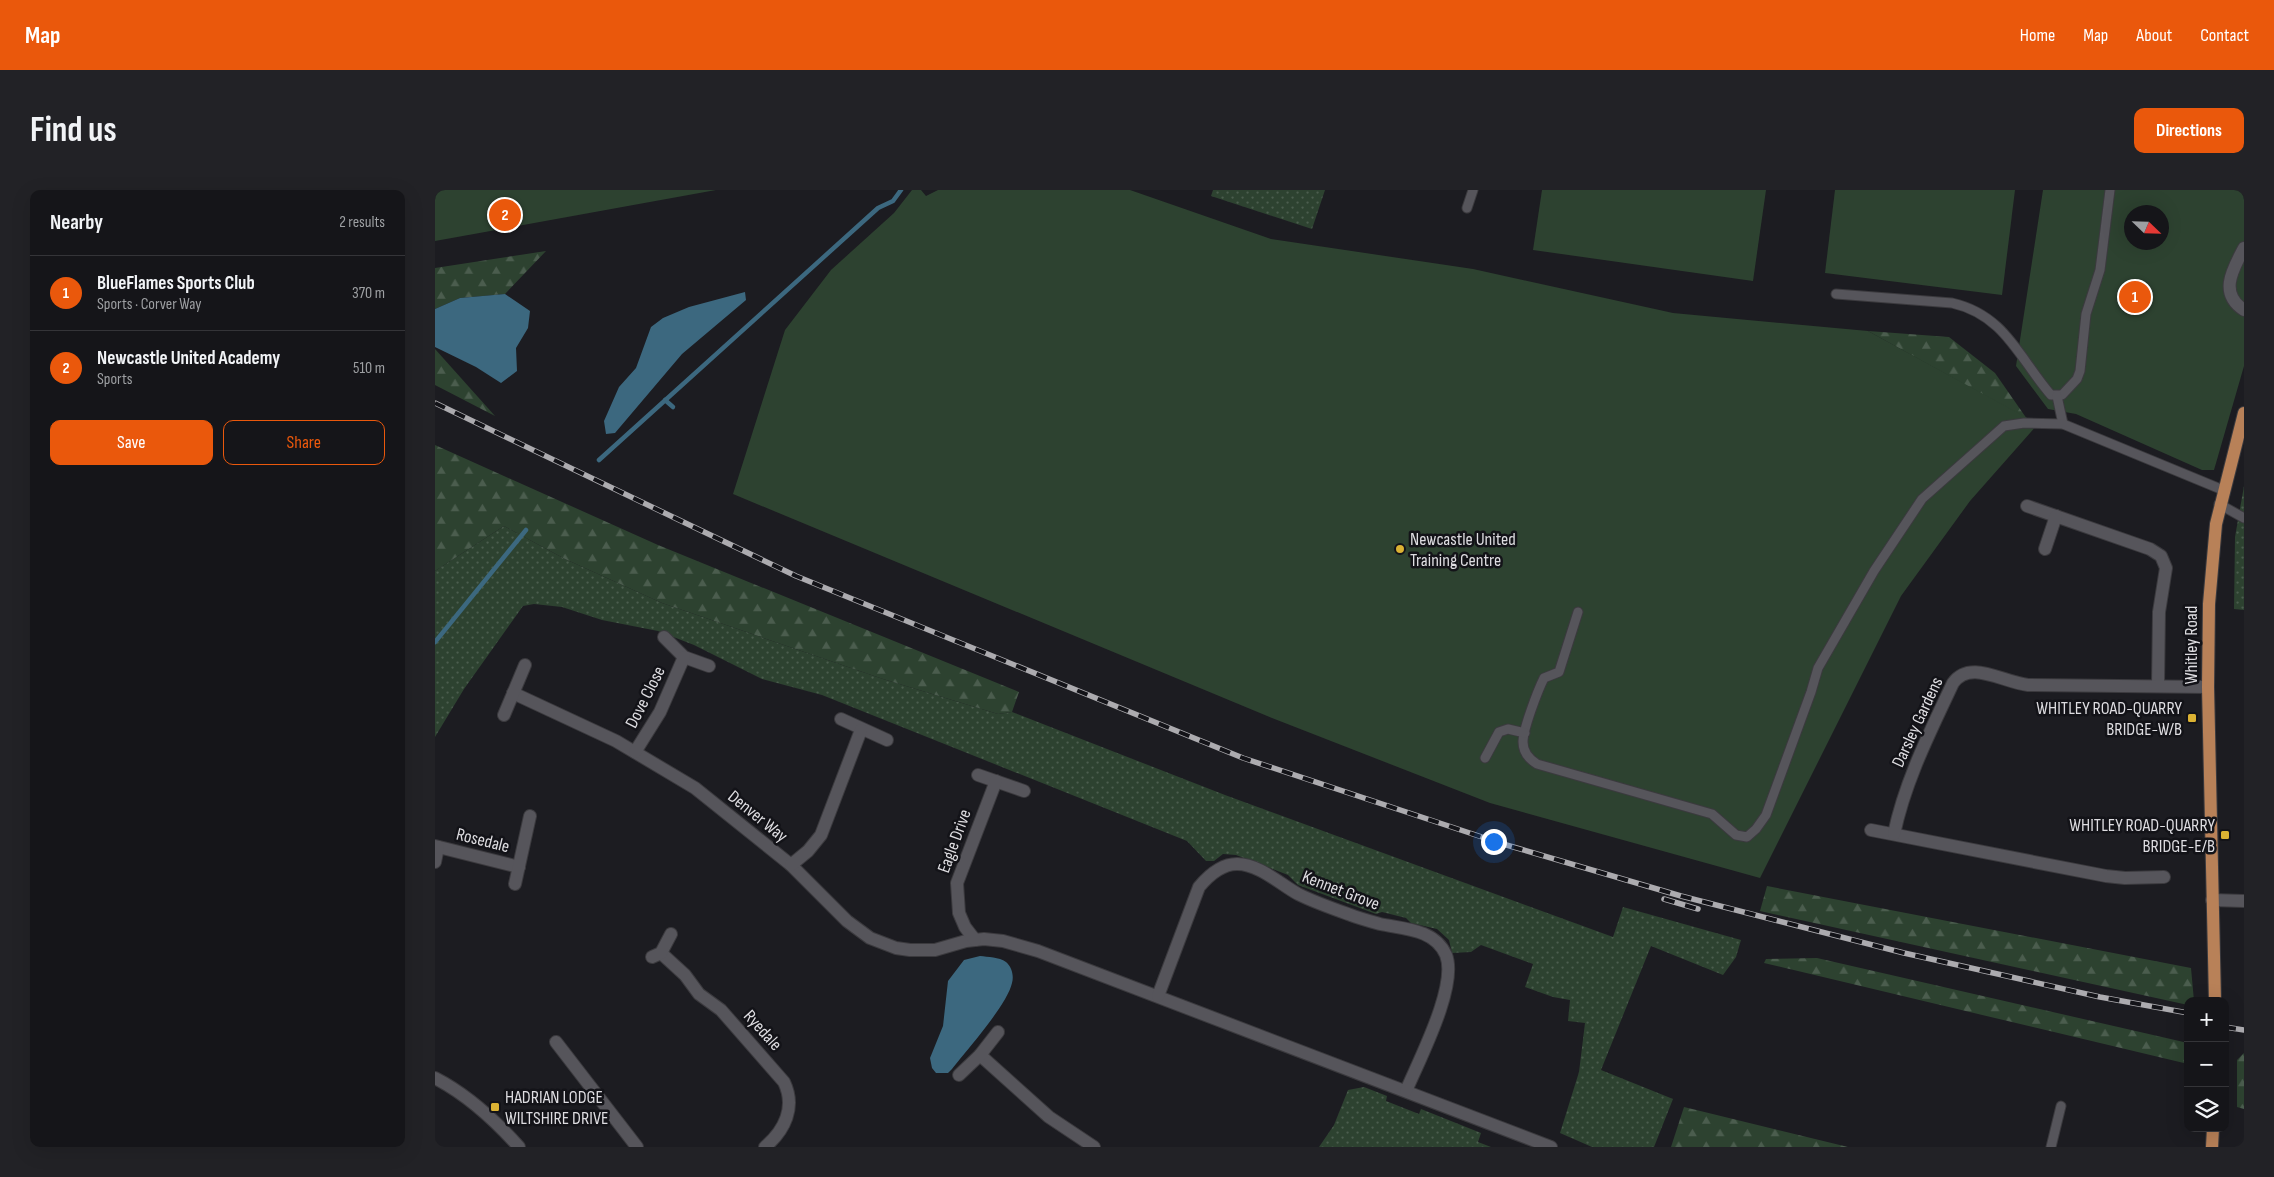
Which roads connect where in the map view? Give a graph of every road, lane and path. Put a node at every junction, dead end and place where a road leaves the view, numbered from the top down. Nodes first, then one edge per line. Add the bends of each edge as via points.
1 (1473, 190) edge
2 (2110, 190) edge
3 (1467, 208) dead end
4 (2244, 248) edge
5 (1836, 294) dead end
6 (2244, 310) edge
7 (2057, 396) junction
8 (2244, 413) edge
9 (2063, 424) junction
10 (2223, 490) junction
11 (2219, 504) junction
12 (2027, 506) dead end
13 (2056, 516) junction
14 (2244, 518) edge
15 (2045, 549) dead end
16 (1578, 612) dead end
17 (665, 637) dead end
18 (684, 657) junction
19 (525, 665) dead end
20 (709, 666) dead end
21 (2158, 686) junction
22 (2208, 687) junction
23 (513, 693) junction
24 (503, 715) dead end
25 (841, 719) dead end
26 (861, 730) junction
27 (1525, 733) junction
28 (887, 740) dead end
29 (635, 752) junction
30 (1485, 758) dead end
31 (978, 775) dead end
32 (996, 781) junction
33 (1024, 791) dead end
34 (530, 816) dead end
35 (1871, 830) dead end
36 (1894, 834) junction
37 (437, 846) edge
38 (435, 862) edge
39 (791, 865) junction
40 (519, 867) junction
41 (2164, 876) dead end
42 (515, 884) dead end
43 (2212, 900) junction
44 (2244, 901) edge
45 (671, 934) dead end
46 (975, 940) junction
47 (1158, 996) junction
48 (2215, 997) edge
49 (998, 1032) dead end
50 (555, 1042) dead end
51 (980, 1055) junction
52 (959, 1075) dead end
53 (435, 1078) edge
54 (1406, 1091) junction
55 (2061, 1106) dead end
56 (2213, 1132) edge
57 (519, 1147) edge
58 (637, 1147) edge
59 (765, 1147) edge
60 (1094, 1147) edge
61 (1551, 1147) edge
62 (2051, 1147) edge
63 (2212, 1147) edge

1 - 3 lane
2 - 7 lane via 2100,270 2086,314 2080,371 2068,390
4 - 6 street via 2230,273 2229,288
5 - 7 lane via 1969,307 1998,326 2037,379 2051,395
7 - 9 lane
8 - 10 main road, Whitley Road
9 - 10 lane
9 - 27 lane via 2025,422 2004,426 1922,499 1874,571 1818,668 1765,815 1752,834 1736,835 1712,814 1537,764 1525,752
10 - 11 main road, Whitley Road
11 - 14 lane
11 - 22 main road, Whitley Road via 2211,560
12 - 13 street
13 - 15 street
13 - 21 street via 2150,549 2164,561 2167,575 2159,612
16 - 27 lane via 1559,672 1544,678
17 - 18 street, Dove Close
18 - 20 street, Dove Close
18 - 29 street, Dove Close via 660,712
19 - 23 street
21 - 22 street, Darsley Gardens
21 - 36 street, Darsley Gardens via 2028,685 1973,671 1961,674 1953,683 1905,789
22 - 43 main road, Whitley Road
23 - 24 street
23 - 29 street, Denver Way
25 - 26 street
26 - 28 street
26 - 39 street via 821,835
27 - 30 lane via 1508,729 1499,732
29 - 39 street, Denver Way via 695,788
31 - 32 street
32 - 33 street
32 - 46 street, Eagle Drive via 957,884 959,913
34 - 40 street, Rosedale
35 - 36 street
36 - 41 street via 2106,876
37 - 38 street, Rosedale
37 - 40 street, Rosedale
39 - 46 street, Denver Way via 857,930 882,944 910,950 935,950
40 - 42 street, Rosedale
43 - 44 street
43 - 48 main road, Whitley Road
45 - 59 street, Ryedale via 656,955 685,975 699,994 721,1010 784,1082 789,1097 787,1115 781,1130
46 - 47 street, Denver Way via 1003,941 1038,951
47 - 54 street, Denver Way
47 - 54 street, Kennet Grove via 1199,887 1226,866 1236,864 1253,868 1334,909 1421,933 1442,949 1448,964 1448,986
49 - 51 street
50 - 58 street
51 - 52 street
51 - 60 street via 1042,1112
53 - 57 street via 453,1087 496,1120
54 - 61 street, Denver Way
55 - 62 lane
56 - 63 main road

